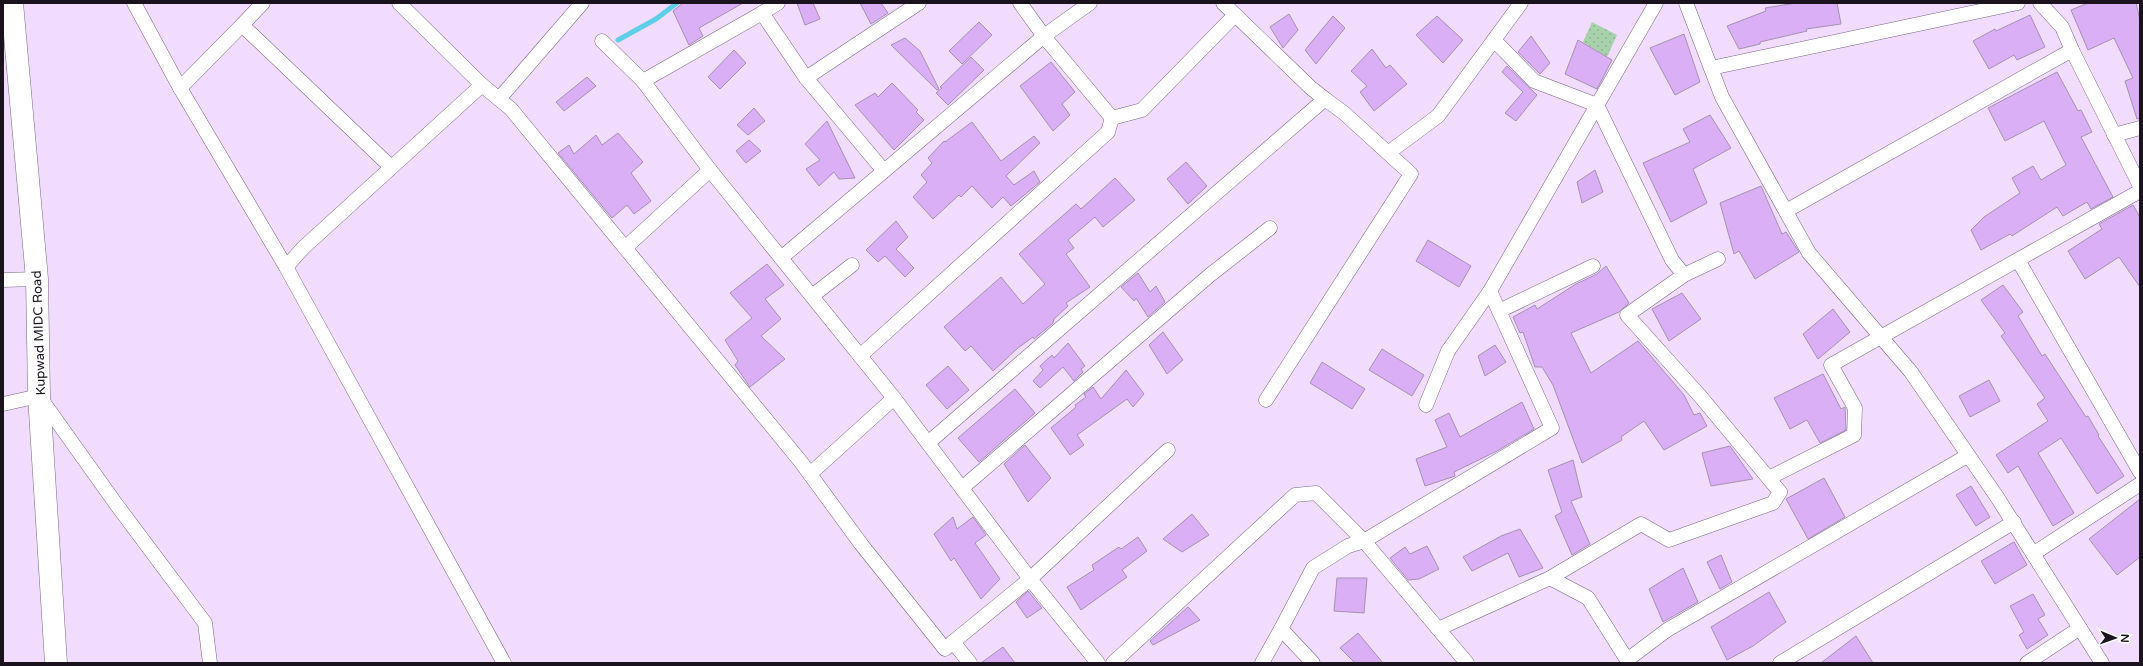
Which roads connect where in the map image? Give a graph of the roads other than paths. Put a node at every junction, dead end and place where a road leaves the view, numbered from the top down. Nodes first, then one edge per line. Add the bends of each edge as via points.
1 (12, 3) edge
2 (134, 3) edge
3 (263, 3) edge
4 (399, 3) edge
5 (582, 3) edge
6 (778, 3) edge
7 (919, 3) edge
8 (1020, 3) edge
9 (1090, 3) edge
10 (1223, 3) edge
11 (1521, 3) edge
12 (1656, 3) edge
13 (1686, 3) edge
14 (2018, 3) edge
15 (2040, 3) edge
16 (762, 13) junction
17 (1235, 15) junction
18 (242, 25) junction
19 (1044, 36) junction
20 (1494, 40) junction
21 (602, 41) dead end
22 (2072, 50) junction
23 (10, 54) edge
24 (1711, 68) junction
25 (806, 78) junction
26 (643, 81) junction
27 (482, 85) junction
28 (180, 88) junction
29 (499, 99) junction
30 (1325, 99) junction
31 (1597, 105) junction
32 (1112, 118) junction
33 (2140, 128) edge
34 (2114, 135) junction
35 (1388, 153) junction
36 (391, 168) junction
37 (710, 170) junction
38 (884, 171) junction
39 (2140, 186) edge
40 (2140, 191) edge
41 (1786, 212) junction
42 (1270, 228) dead end
43 (625, 248) junction
44 (781, 258) junction
45 (1718, 259) dead end
46 (2018, 260) junction
47 (852, 265) dead end
48 (1594, 266) dead end
49 (286, 267) junction
50 (1684, 275) junction
51 (37, 279) junction
52 (3, 280) edge
53 (1490, 291) junction
54 (812, 296) junction
55 (1499, 311) junction
56 (1881, 337) junction
57 (860, 356) junction
58 (39, 396) junction
59 (894, 398) junction
60 (1266, 400) dead end
61 (3, 404) edge
62 (1426, 405) dead end
63 (928, 443) junction
64 (1168, 450) dead end
65 (1967, 456) junction
66 (2140, 472) edge
67 (810, 474) junction
68 (1769, 478) junction
69 (2140, 484) edge
70 (962, 488) junction
71 (2014, 522) junction
72 (1364, 541) junction
73 (2034, 554) junction
74 (1550, 578) junction
75 (1030, 579) junction
76 (1281, 628) junction
77 (2080, 628) junction
78 (1438, 629) junction
79 (954, 642) junction
80 (1628, 661) edge
81 (56, 663) edge
82 (210, 663) edge
83 (504, 663) edge
84 (970, 663) edge
85 (1098, 663) edge
86 (1113, 663) edge
87 (1262, 663) edge
88 (1312, 663) edge
89 (1467, 663) edge
90 (1780, 663) edge
91 (2027, 663) edge
92 (2102, 663) edge

1 - 23 main road, Kupwad MIDC Road
2 - 28 street
3 - 18 street
4 - 27 street
5 - 29 street
6 - 16 street
7 - 25 street
8 - 19 street
9 - 19 street
10 - 17 street
11 - 20 street
12 - 31 street
13 - 24 street
14 - 24 street
15 - 22 street via 2062,27
16 - 25 street
16 - 26 street
17 - 30 street
17 - 32 street via 1142,110
18 - 28 street
18 - 36 street
19 - 32 street
19 - 38 street
20 - 31 street via 1534,82
20 - 35 street via 1438,116
21 - 26 street
22 - 34 street
22 - 41 street
23 - 51 main road, Kupwad MIDC Road
24 - 41 street via 1722,97
25 - 38 street
26 - 37 street
27 - 29 street
27 - 36 street
28 - 49 street
29 - 43 street via 512,109
30 - 35 street
30 - 63 street
31 - 50 street via 1672,260
31 - 53 street
32 - 57 street via 1108,132
33 - 34 street
34 - 39 street
35 - 60 street via 1411,174
36 - 49 street via 303,248
37 - 43 street
37 - 44 street
38 - 44 street
40 - 46 street
41 - 56 street via 1809,252
42 - 70 street via 1210,275
43 - 67 street
44 - 54 street
45 - 50 street
46 - 56 street
46 - 66 street
47 - 54 street
48 - 55 street
49 - 83 street
50 - 68 street via 1627,315
51 - 52 street
51 - 58 main road, Kupwad MIDC Road
53 - 55 street
53 - 62 street via 1448,351
54 - 57 street
55 - 72 street via 1552,428
56 - 65 street via 1911,372
56 - 68 street via 1831,365 1855,408 1854,435
57 - 59 street
58 - 61 street
58 - 81 main road, Kupwad MIDC Road
58 - 82 street via 205,623
59 - 63 street
59 - 67 street
63 - 70 street
64 - 75 street
65 - 71 street
65 - 80 street via 1667,630
67 - 79 street via 945,649
68 - 74 street via 1780,492 1773,503 1669,540 1641,524
69 - 73 street
70 - 75 street
71 - 73 street
71 - 90 street
72 - 76 street via 1348,546 1313,568
72 - 78 street
72 - 86 street via 1316,493 1294,495
73 - 77 street
74 - 78 street
74 - 80 street via 1588,598
75 - 79 street
75 - 85 street
76 - 87 street
76 - 88 street
77 - 91 street
77 - 92 street
78 - 89 street
79 - 84 street

